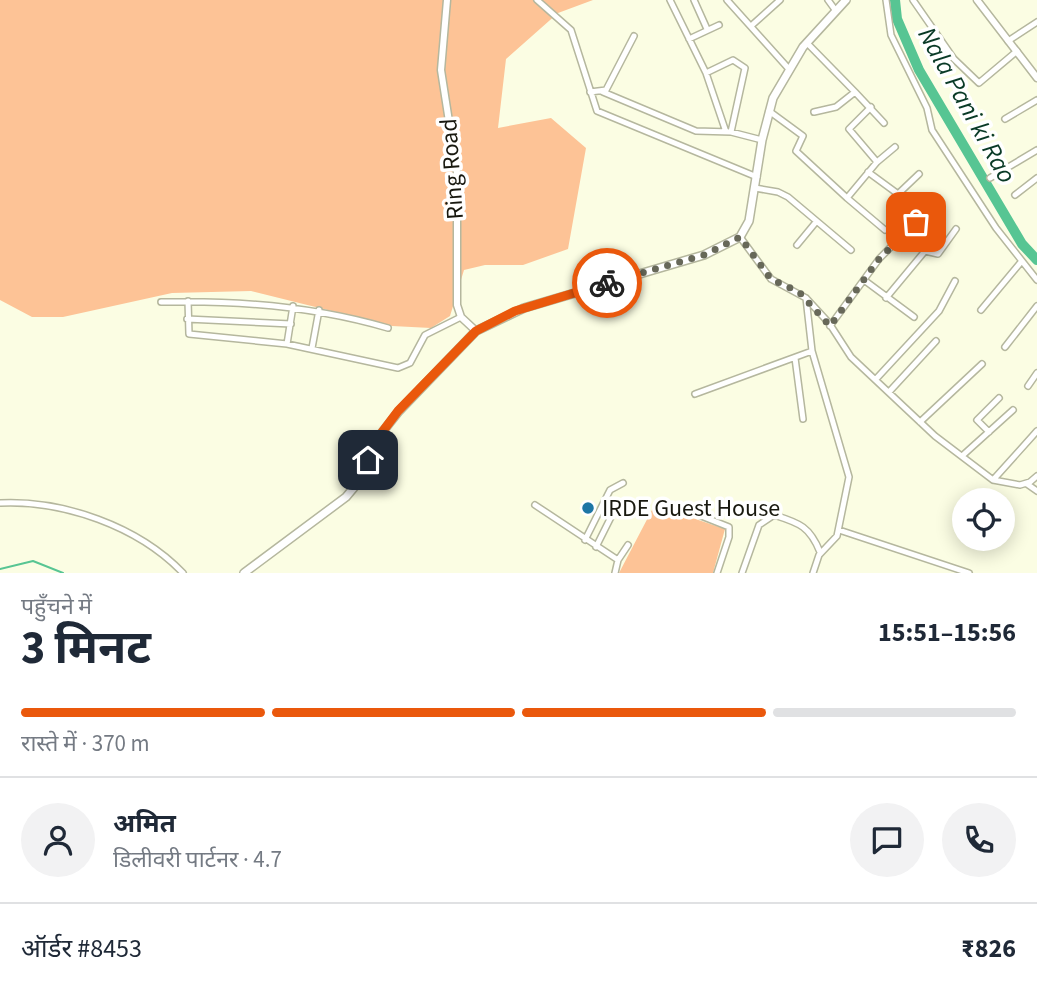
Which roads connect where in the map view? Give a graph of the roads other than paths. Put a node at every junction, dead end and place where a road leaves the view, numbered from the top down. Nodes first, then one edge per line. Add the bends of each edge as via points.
1 (447, 0) edge
2 (537, 0) edge
3 (670, 0) edge
4 (694, 0) edge
5 (727, 0) edge
6 (780, 0) edge
7 (828, 0) edge
8 (846, 0) edge
9 (886, 0) edge
10 (913, 0) edge
11 (977, 0) edge
12 (836, 11) junction
13 (1037, 22) edge
14 (719, 25) dead end
15 (751, 26) junction
16 (707, 29) junction
17 (634, 36) dead end
18 (689, 39) junction
19 (1008, 41) junction
20 (807, 43) junction
21 (1017, 51) junction
22 (788, 68) junction
23 (706, 73) junction
24 (1037, 78) edge
25 (590, 92) junction
26 (603, 92) junction
27 (855, 92) junction
28 (1037, 100) edge
29 (871, 107) junction
30 (769, 111) junction
31 (814, 112) dead end
32 (1005, 119) dead end
33 (884, 123) dead end
34 (729, 132) junction
35 (762, 140) junction
36 (895, 147) dead end
37 (1037, 150) edge
38 (877, 162) junction
39 (868, 172) junction
40 (919, 174) dead end
41 (757, 177) junction
42 (990, 178) dead end
43 (1037, 178) edge
44 (755, 188) junction
45 (1015, 195) dead end
46 (848, 198) junction
47 (928, 209) dead end
48 (816, 222) junction
49 (956, 229) dead end
50 (885, 230) dead end
51 (740, 237) junction
52 (797, 245) dead end
53 (851, 250) dead end
54 (1021, 262) junction
55 (864, 280) junction
56 (1037, 280) edge
57 (955, 281) dead end
58 (806, 298) junction
59 (886, 298) junction
60 (188, 301) junction
61 (161, 302) dead end
62 (293, 306) junction
63 (1037, 306) edge
64 (319, 310) junction
65 (981, 310) dead end
66 (461, 317) junction
67 (914, 317) dead end
68 (187, 319) junction
69 (290, 324) junction
70 (830, 326) junction
71 (388, 328) dead end
72 (476, 331) junction
73 (936, 341) dead end
74 (288, 344) junction
75 (1005, 347) dead end
76 (312, 348) junction
77 (812, 351) junction
78 (795, 358) junction
79 (982, 364) dead end
80 (1037, 373) edge
81 (876, 379) junction
82 (1028, 386) dead end
83 (889, 392) junction
84 (695, 394) dead end
85 (999, 398) dead end
86 (1013, 410) dead end
87 (803, 419) dead end
88 (920, 422) junction
89 (1037, 431) edge
90 (989, 432) junction
91 (962, 456) junction
92 (1037, 476) edge
93 (993, 480) junction
94 (623, 483) dead end
95 (1027, 484) junction
96 (1037, 491) edge
97 (0, 503) edge
98 (535, 505) dead end
99 (617, 505) dead end
100 (676, 506) dead end
101 (839, 530) junction
102 (585, 540) junction
103 (628, 545) dead end
104 (596, 547) junction
105 (820, 552) junction
106 (618, 560) junction
107 (183, 573) edge
108 (244, 573) edge
109 (615, 573) edge
110 (717, 573) edge
111 (742, 573) edge
112 (813, 573) edge
113 (969, 573) edge

1 - 66 street, Ring Road via 441,70 457,173 455,278
2 - 25 street via 571,30
3 - 18 street
4 - 16 street
5 - 15 street
6 - 15 street
7 - 12 street
8 - 12 main road
9 - 54 street via 891,35 927,108 932,130
10 - 21 street via 954,59 979,83
11 - 19 street
12 - 20 main road
13 - 19 street
14 - 16 street
15 - 22 street
16 - 18 street
17 - 26 street
18 - 23 street
19 - 21 street
20 - 22 main road
20 - 27 street
21 - 24 street
22 - 30 main road
23 - 34 street
23 - 34 street via 735,60 746,70
25 - 26 street
25 - 41 street via 593,106 602,114
26 - 34 street via 692,129
27 - 29 street
27 - 31 street via 836,107
28 - 32 street
29 - 33 street
29 - 38 street via 849,128
30 - 35 main road
30 - 46 street via 803,136 796,152
34 - 35 street
35 - 41 main road
36 - 38 street
37 - 42 street
38 - 39 street
39 - 40 street via 898,194
39 - 46 street
41 - 44 main road
43 - 45 street
44 - 48 street via 778,192
44 - 51 main road
46 - 50 street
47 - 55 street
48 - 52 street
48 - 53 street
49 - 59 street via 940,253 925,250
51 - 58 street via 771,279
51 - 72 main road via 704,255 524,308
54 - 56 street
54 - 65 street
55 - 59 street
55 - 70 street
57 - 81 street via 939,311
58 - 70 street
58 - 77 street
59 - 67 street
60 - 61 street
60 - 62 street
60 - 68 street
62 - 64 street
62 - 69 street
63 - 75 street
64 - 71 street
64 - 76 street
66 - 72 street
66 - 76 street via 425,335 410,363 402,368
68 - 69 street
68 - 74 street via 189,334
69 - 74 street
70 - 81 street via 846,352
72 - 108 main road via 398,411 346,497
73 - 83 street
74 - 76 street
77 - 78 street
77 - 101 street via 848,464
78 - 84 street
78 - 87 street
79 - 88 street
80 - 82 street
81 - 83 street
83 - 88 street
85 - 90 street via 977,419
86 - 90 street
88 - 91 street
89 - 93 street
90 - 91 street
91 - 93 street
92 - 95 street
93 - 95 street
94 - 102 street via 610,490
95 - 96 street
97 - 107 street via 38,502 113,527 147,543
98 - 102 street
99 - 104 street
100 - 110 street via 729,527
101 - 105 street
101 - 113 street
102 - 104 street
103 - 106 street
104 - 106 street
105 - 111 street via 813,533 774,515 759,525
105 - 112 street
106 - 109 street

